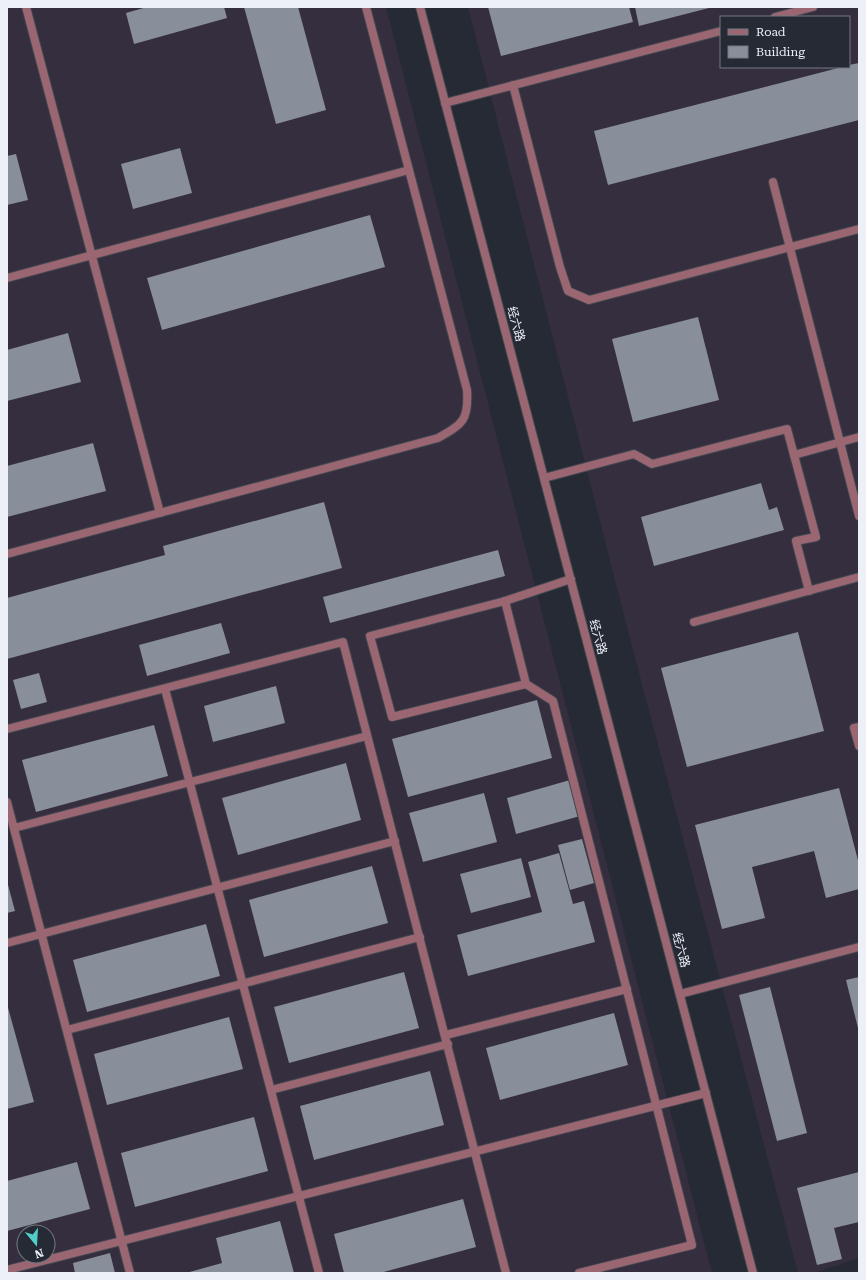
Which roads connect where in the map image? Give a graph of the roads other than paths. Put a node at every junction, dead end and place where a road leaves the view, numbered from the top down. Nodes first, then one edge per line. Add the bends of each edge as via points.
1 (26, 7) edge
2 (366, 7) edge
3 (420, 7) edge
4 (813, 7) edge
5 (779, 16) edge
6 (720, 31) edge
7 (513, 85) junction
8 (445, 103) junction
9 (409, 170) junction
10 (773, 182) dead end
11 (859, 229) edge
12 (789, 248) junction
13 (92, 255) junction
14 (7, 278) edge
15 (859, 437) edge
16 (840, 442) junction
17 (794, 455) junction
18 (544, 478) junction
19 (160, 513) junction
20 (859, 516) edge
21 (7, 554) edge
22 (859, 577) edge
23 (571, 579) junction
24 (809, 591) junction
25 (505, 601) junction
26 (694, 622) dead end
27 (526, 684) junction
28 (165, 688) junction
29 (859, 727) edge
30 (7, 730) edge
31 (367, 736) junction
32 (859, 746) edge
33 (190, 782) junction
34 (7, 802) edge
35 (14, 828) junction
36 (395, 841) junction
37 (217, 888) junction
38 (41, 934) junction
39 (420, 936) junction
40 (7, 943) edge
41 (859, 947) edge
42 (243, 984) junction
43 (627, 989) junction
44 (680, 994) junction
45 (67, 1030) junction
46 (446, 1035) junction
47 (448, 1044) junction
48 (271, 1090) junction
49 (706, 1093) junction
50 (657, 1106) junction
51 (476, 1152) junction
52 (299, 1196) junction
53 (122, 1241) junction
54 (7, 1270) edge
55 (130, 1273) edge
56 (319, 1273) edge
57 (506, 1273) edge
58 (579, 1273) edge
59 (753, 1273) edge

1 - 13 street
2 - 9 street
3 - 8 street, 经六路
4 - 5 street
6 - 7 street
7 - 8 street
7 - 12 street via 568,291 589,300
8 - 18 street, 经六路
9 - 13 street
9 - 19 street via 467,390 468,409 458,427 438,438
10 - 12 street
11 - 12 street
12 - 16 street
13 - 14 street
13 - 19 street
15 - 16 street
16 - 17 street
16 - 20 street
17 - 18 street via 787,429 652,464 634,454
17 - 24 street via 816,537 796,542
18 - 23 street, 经六路
19 - 21 street
22 - 24 street
23 - 25 street
23 - 44 street, 经六路
24 - 26 street
25 - 27 street
25 - 27 street via 370,636 392,717
27 - 43 street via 554,701
28 - 30 street
28 - 31 street via 343,642
28 - 33 street
29 - 32 street via 854,728
31 - 33 street
31 - 36 street
33 - 35 street
33 - 37 street
34 - 35 street
35 - 38 street
36 - 37 street
36 - 39 street
37 - 38 street
37 - 42 street
38 - 40 street
38 - 45 street
39 - 42 street
39 - 46 street
41 - 44 street
42 - 45 street
42 - 48 street
43 - 46 street
43 - 50 street
44 - 49 street, 经六路
45 - 53 street
46 - 47 street
47 - 48 street
47 - 51 street
48 - 52 street
49 - 50 street
49 - 59 street, 经六路
50 - 51 street
50 - 58 street via 692,1245
51 - 52 street
51 - 57 street
52 - 53 street
52 - 56 street
53 - 54 street
53 - 55 street

